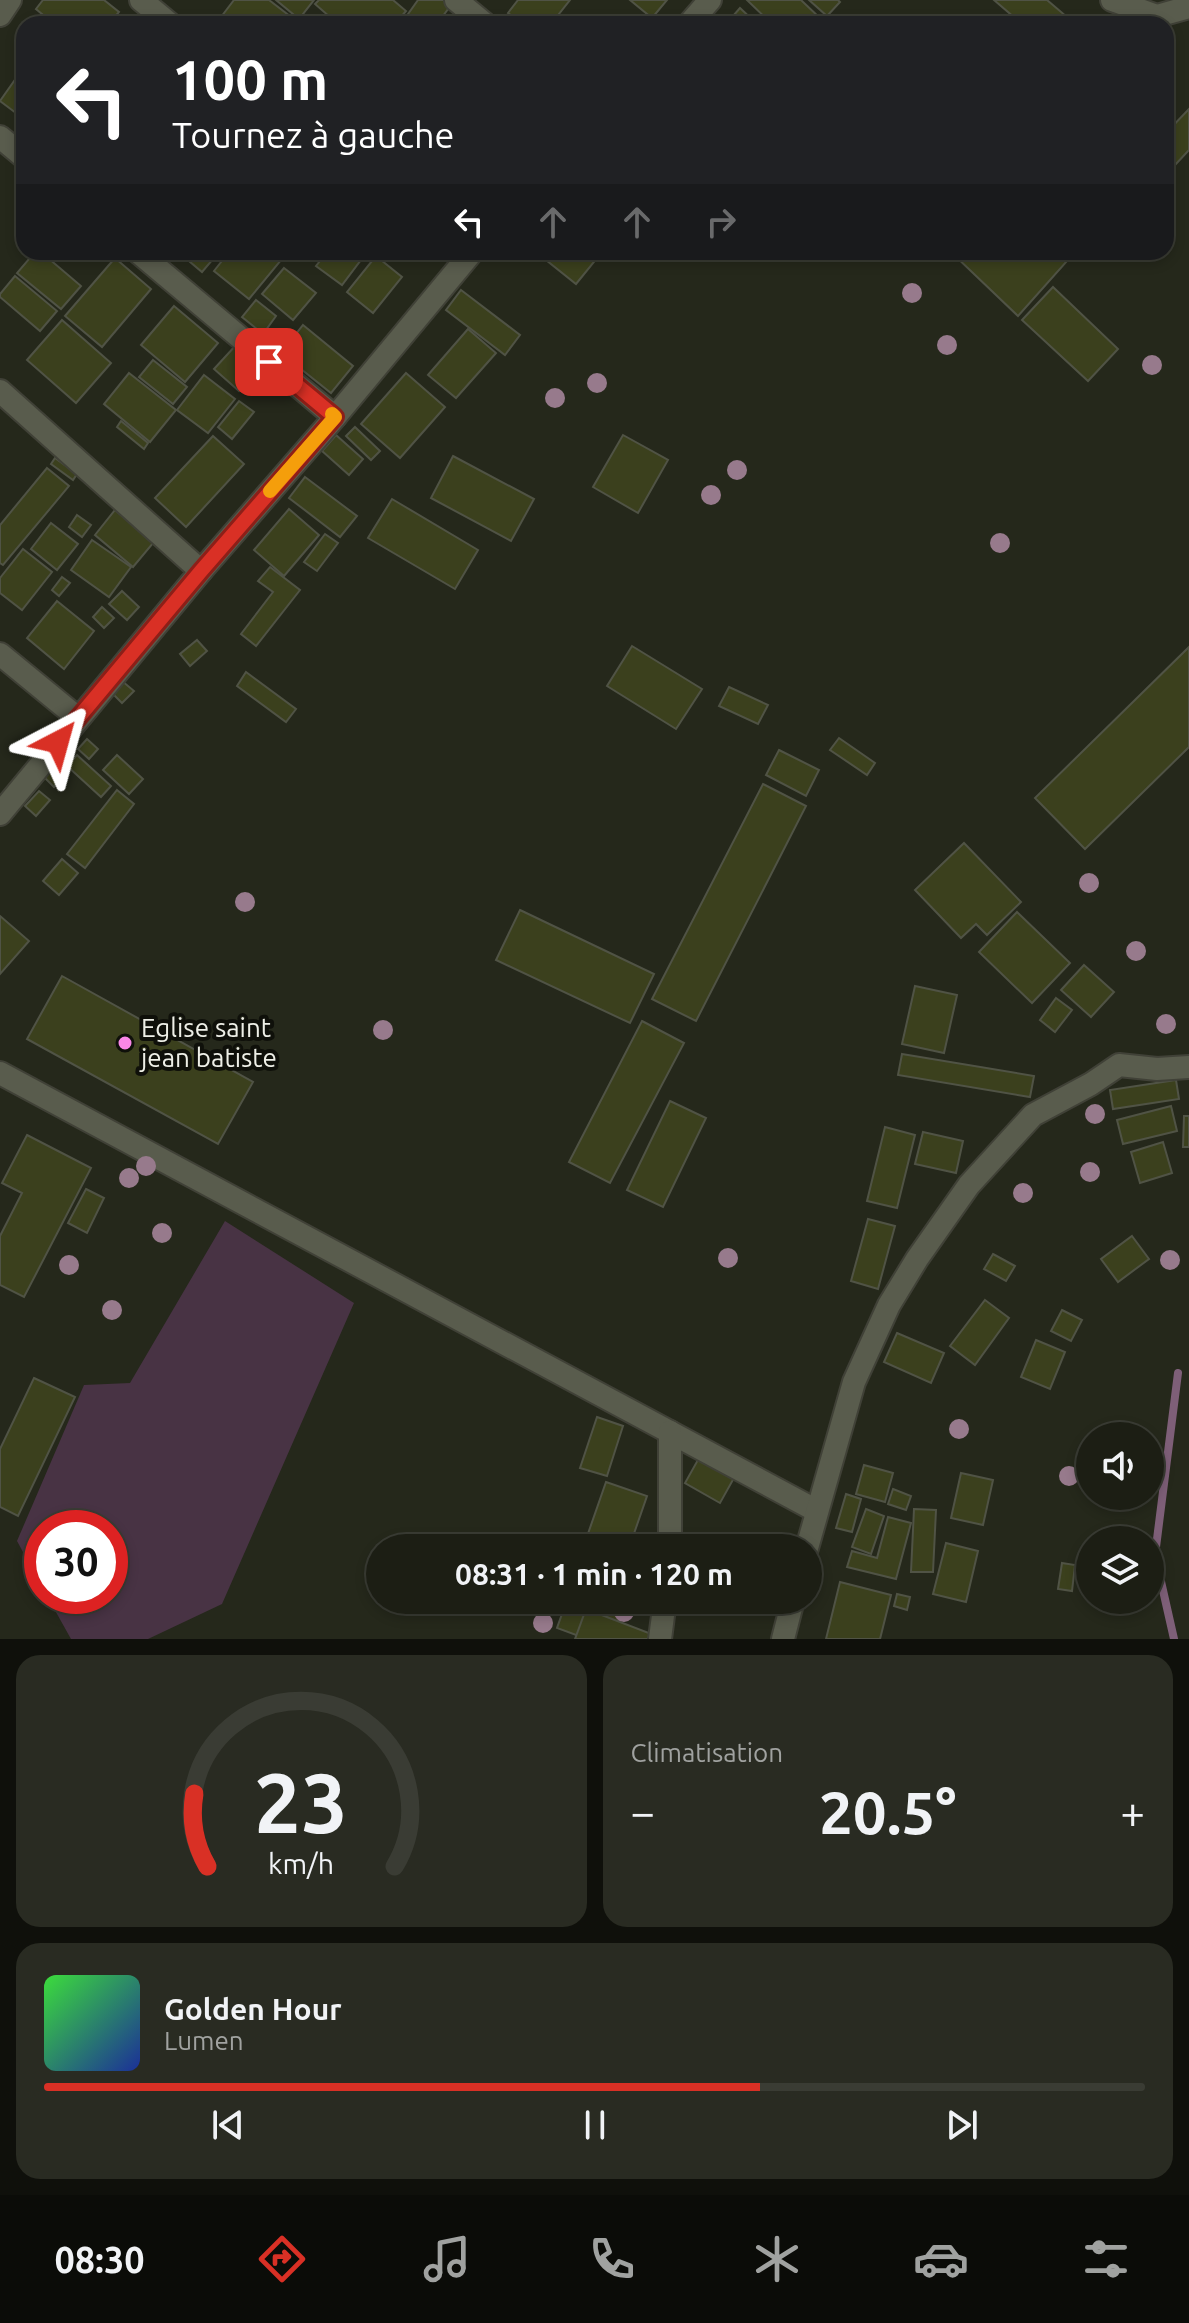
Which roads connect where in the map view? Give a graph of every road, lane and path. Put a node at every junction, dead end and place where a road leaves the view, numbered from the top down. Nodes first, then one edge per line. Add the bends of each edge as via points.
1 (10, 0) edge
2 (141, 0) edge
3 (456, 0) edge
4 (710, 0) edge
5 (1112, 0) edge
6 (1189, 7) edge
7 (0, 15) edge
8 (160, 16) edge
9 (475, 16) edge
10 (696, 16) edge
11 (0, 137) edge
12 (16, 150) edge
13 (148, 260) edge
14 (456, 260) edge
15 (0, 391) edge
16 (335, 417) junction
17 (201, 571) junction
18 (0, 654) edge
19 (78, 718) junction
20 (0, 814) edge
21 (1189, 1067) edge
22 (0, 1073) edge
23 (670, 1432) junction
24 (817, 1511) junction
25 (670, 1534) edge
26 (811, 1534) edge
27 (663, 1614) edge
28 (789, 1614) edge
29 (660, 1639) edge
30 (783, 1639) edge

1 - 7 street
2 - 8 street
3 - 9 street
4 - 10 street
5 - 6 street via 1157,16
11 - 12 street
13 - 16 street
14 - 16 street
15 - 17 street
16 - 17 street
17 - 19 street
18 - 19 street
19 - 20 street
21 - 24 street via 1119,1065 1033,1115 969,1185 889,1305 854,1382
22 - 23 street
23 - 24 street
23 - 25 street
24 - 26 street
27 - 29 street
28 - 30 street

